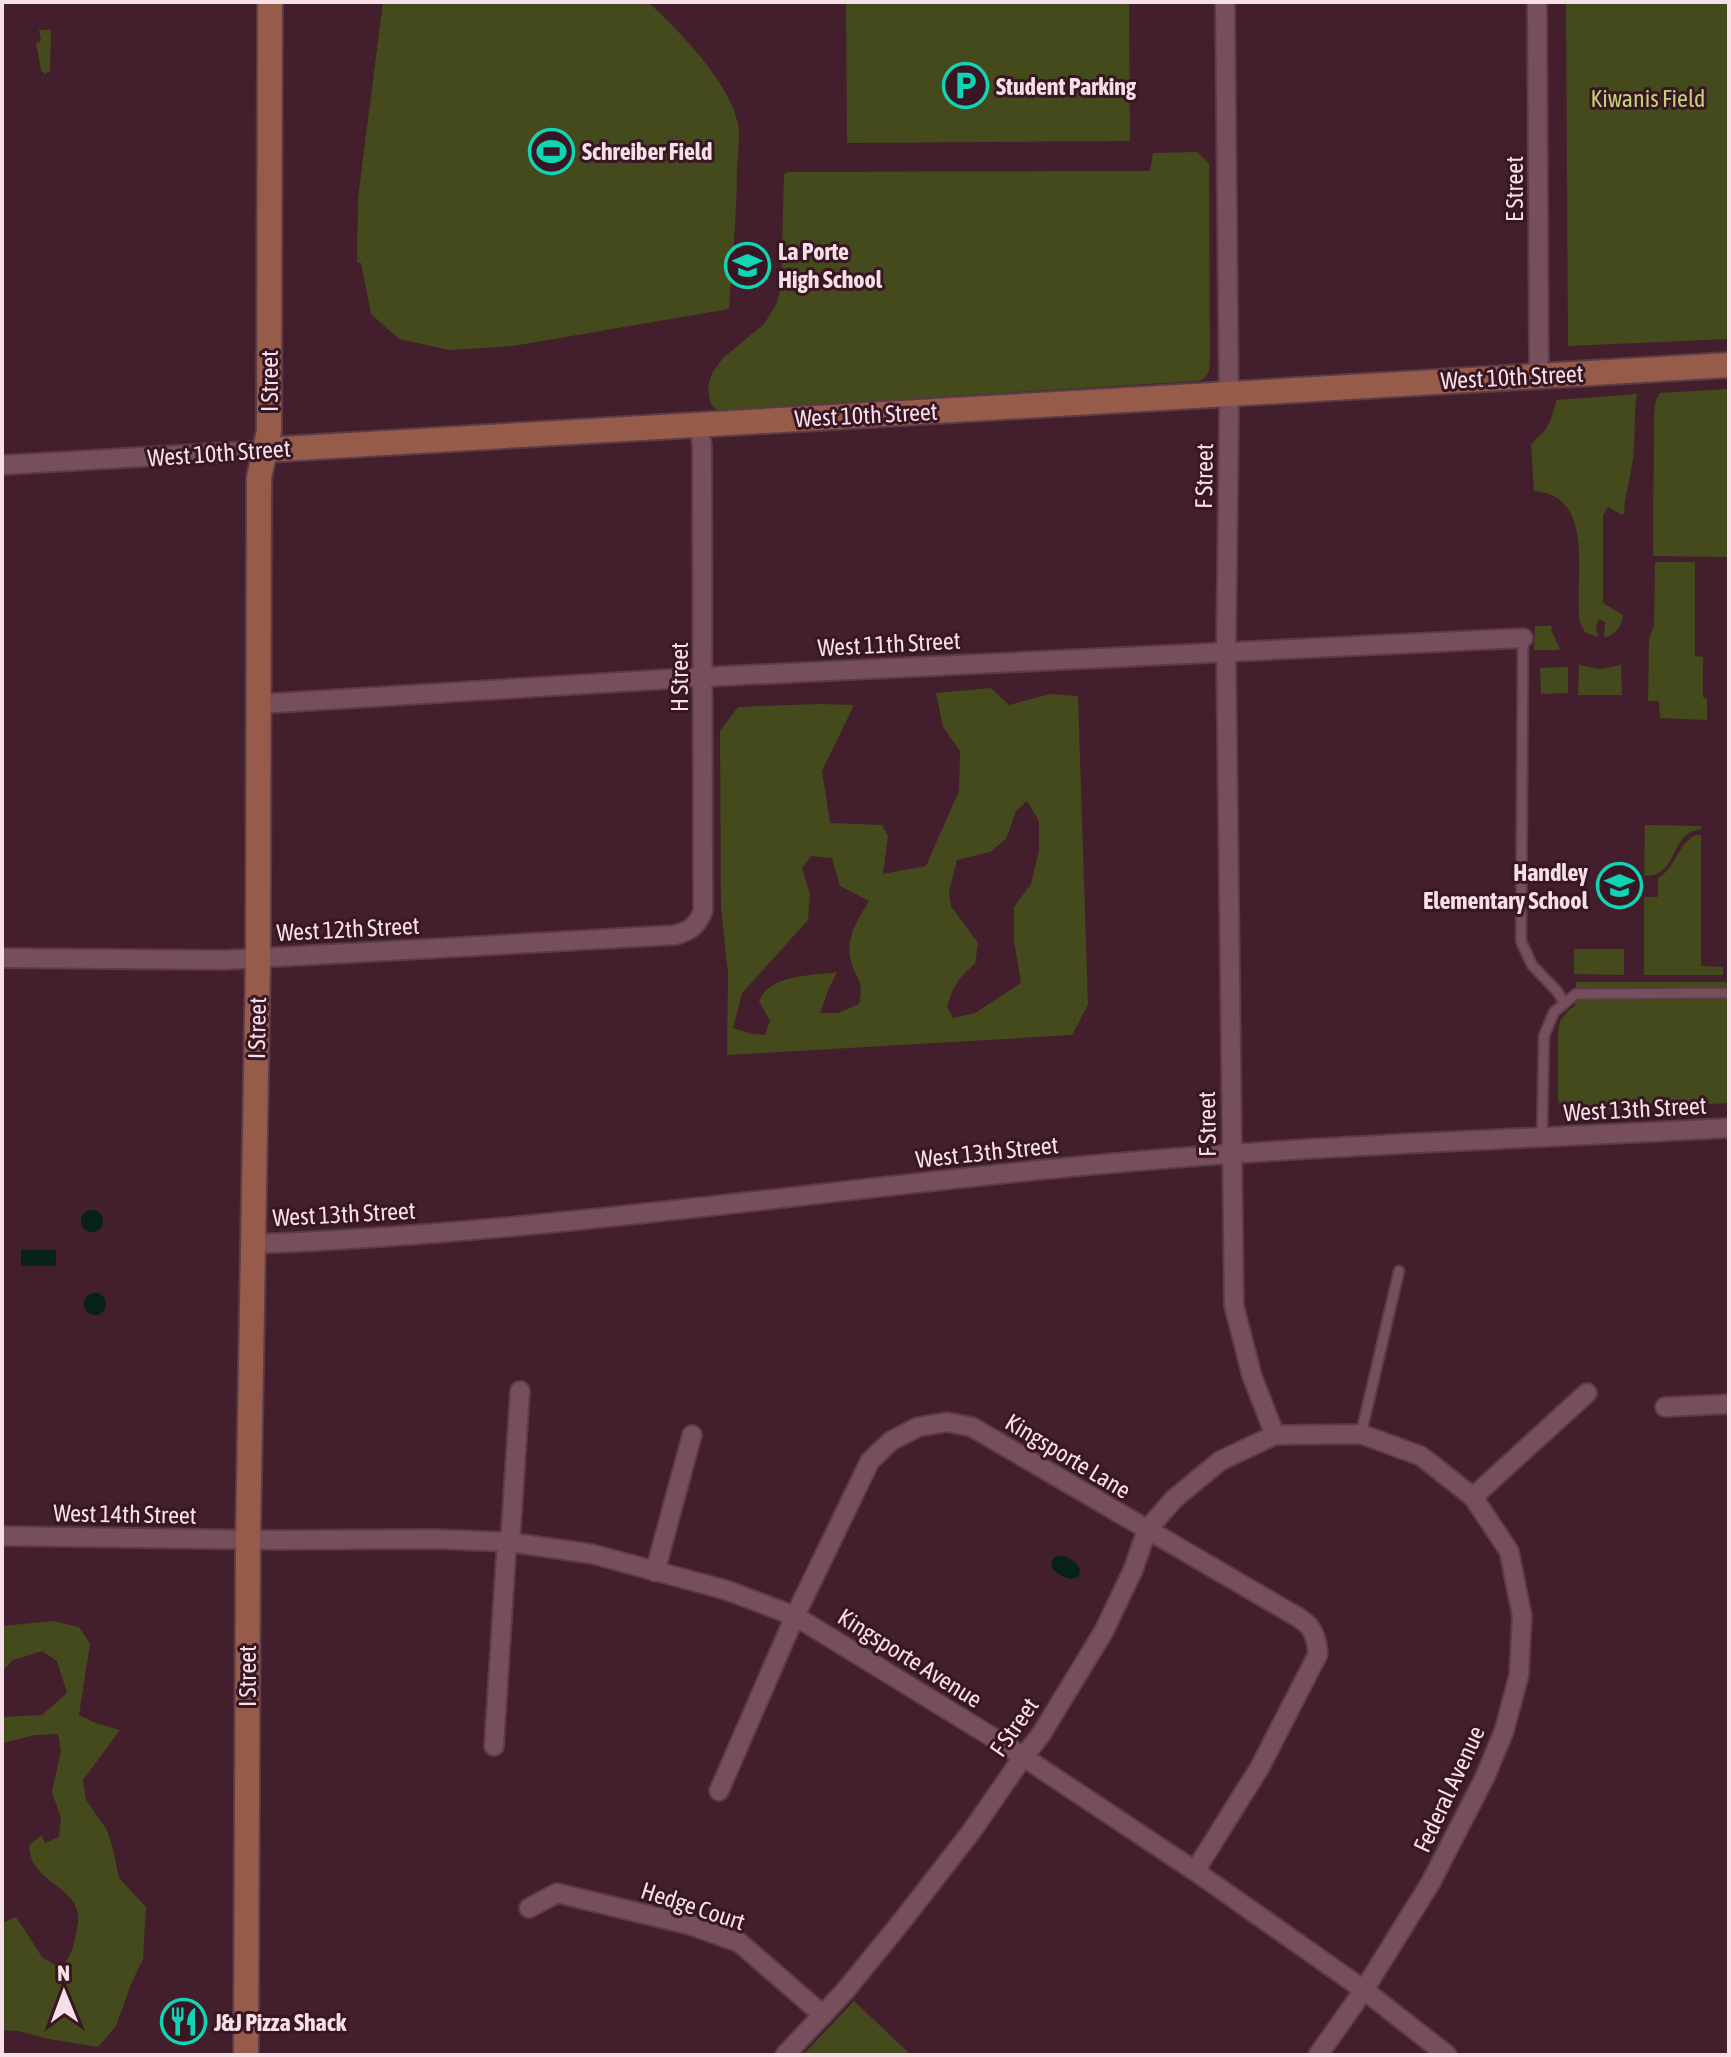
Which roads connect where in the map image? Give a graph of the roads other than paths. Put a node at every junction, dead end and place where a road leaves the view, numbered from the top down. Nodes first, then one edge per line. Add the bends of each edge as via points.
1 (270, 2) edge
2 (1225, 2) edge
3 (1537, 2) edge
4 (1729, 365) edge
5 (1539, 376) junction
6 (1229, 394) junction
7 (699, 425) junction
8 (264, 450) junction
9 (2, 465) edge
10 (1523, 638) joint
11 (1226, 651) junction
12 (703, 677) junction
13 (258, 704) junction
14 (694, 927) joint
15 (2, 958) edge
16 (258, 958) junction
17 (1729, 993) edge
18 (1565, 1003) junction
19 (1729, 1128) edge
20 (1542, 1138) junction
21 (1231, 1154) junction
22 (252, 1244) junction
23 (1399, 1271) dead end
24 (520, 1391) dead end
25 (1587, 1393) dead end
26 (1729, 1404) edge
27 (1665, 1407) dead end
28 (1361, 1434) junction
29 (692, 1435) dead end
30 (1275, 1435) junction
31 (1473, 1497) junction
32 (1147, 1530) junction
33 (2, 1536) edge
34 (248, 1539) junction
35 (508, 1542) junction
36 (655, 1572) junction
37 (795, 1616) junction
38 (494, 1746) dead end
39 (1023, 1757) junction
40 (719, 1791) dead end
41 (1195, 1871) junction
42 (529, 1908) dead end
43 (1364, 1990) junction
44 (823, 2015) junction
45 (246, 2055) edge
46 (785, 2055) edge
47 (1318, 2055) edge
48 (1447, 2055) edge

1 - 8 street, I Street via 269,424
2 - 6 street, F Street
3 - 5 street, E Street
4 - 5 street, West 10th Street
5 - 6 street, West 10th Street
6 - 7 street, West 10th Street
6 - 11 street, F Street
7 - 8 street, West 10th Street
7 - 12 street, H Street
8 - 9 street, West 10th Street
8 - 13 street, I Street via 259,478
10 - 11 street, West 11th Street
10 - 18 lane via 1521,941 1532,965
11 - 12 street, West 11th Street
11 - 21 street, F Street
12 - 13 street, West 11th Street
12 - 14 street, H Street via 703,911
13 - 16 street, I Street
14 - 16 street, West 12th Street via 675,935
15 - 16 street, West 12th Street
16 - 22 street, I Street
17 - 18 lane via 1576,994
18 - 20 lane via 1554,1012 1544,1036
19 - 20 street, West 13th Street
20 - 21 street, West 13th Street
21 - 22 street, West 13th Street via 455,1232
21 - 30 street, F Street via 1234,1306 1252,1376
22 - 34 street, I Street
23 - 28 lane
24 - 35 street
25 - 31 street
26 - 27 street
28 - 30 street, Federal Avenue
28 - 31 street, Federal Avenue via 1421,1456
29 - 36 street
30 - 32 street, F Street via 1220,1461
31 - 43 street, Federal Avenue via 1509,1551 1522,1616 1519,1675 1485,1777 1431,1882
32 - 37 street, Kingsporte Lane via 972,1427 947,1422 918,1427 891,1441 870,1461
32 - 39 street, F Street via 1104,1631
32 - 41 street, Kingsporte Lane via 1306,1622 1317,1639 1318,1654 1260,1767
33 - 34 street, West 14th Street
34 - 35 street, Kingsporte Avenue
34 - 45 street, I Street
35 - 36 street, Kingsporte Avenue via 592,1554
35 - 38 street
36 - 37 street, Kingsporte Avenue via 726,1590
37 - 39 street, Kingsporte Avenue
37 - 40 street, Kingsporte Lane
39 - 41 street, Kingsporte Avenue
39 - 44 street, F Street via 954,1855
41 - 43 street, Kingsporte Avenue
42 - 44 street, Hedge Court via 557,1893 690,1925 740,1943
43 - 47 street, Federal Avenue
43 - 48 street, Kingsporte Avenue
44 - 46 street, F Street

